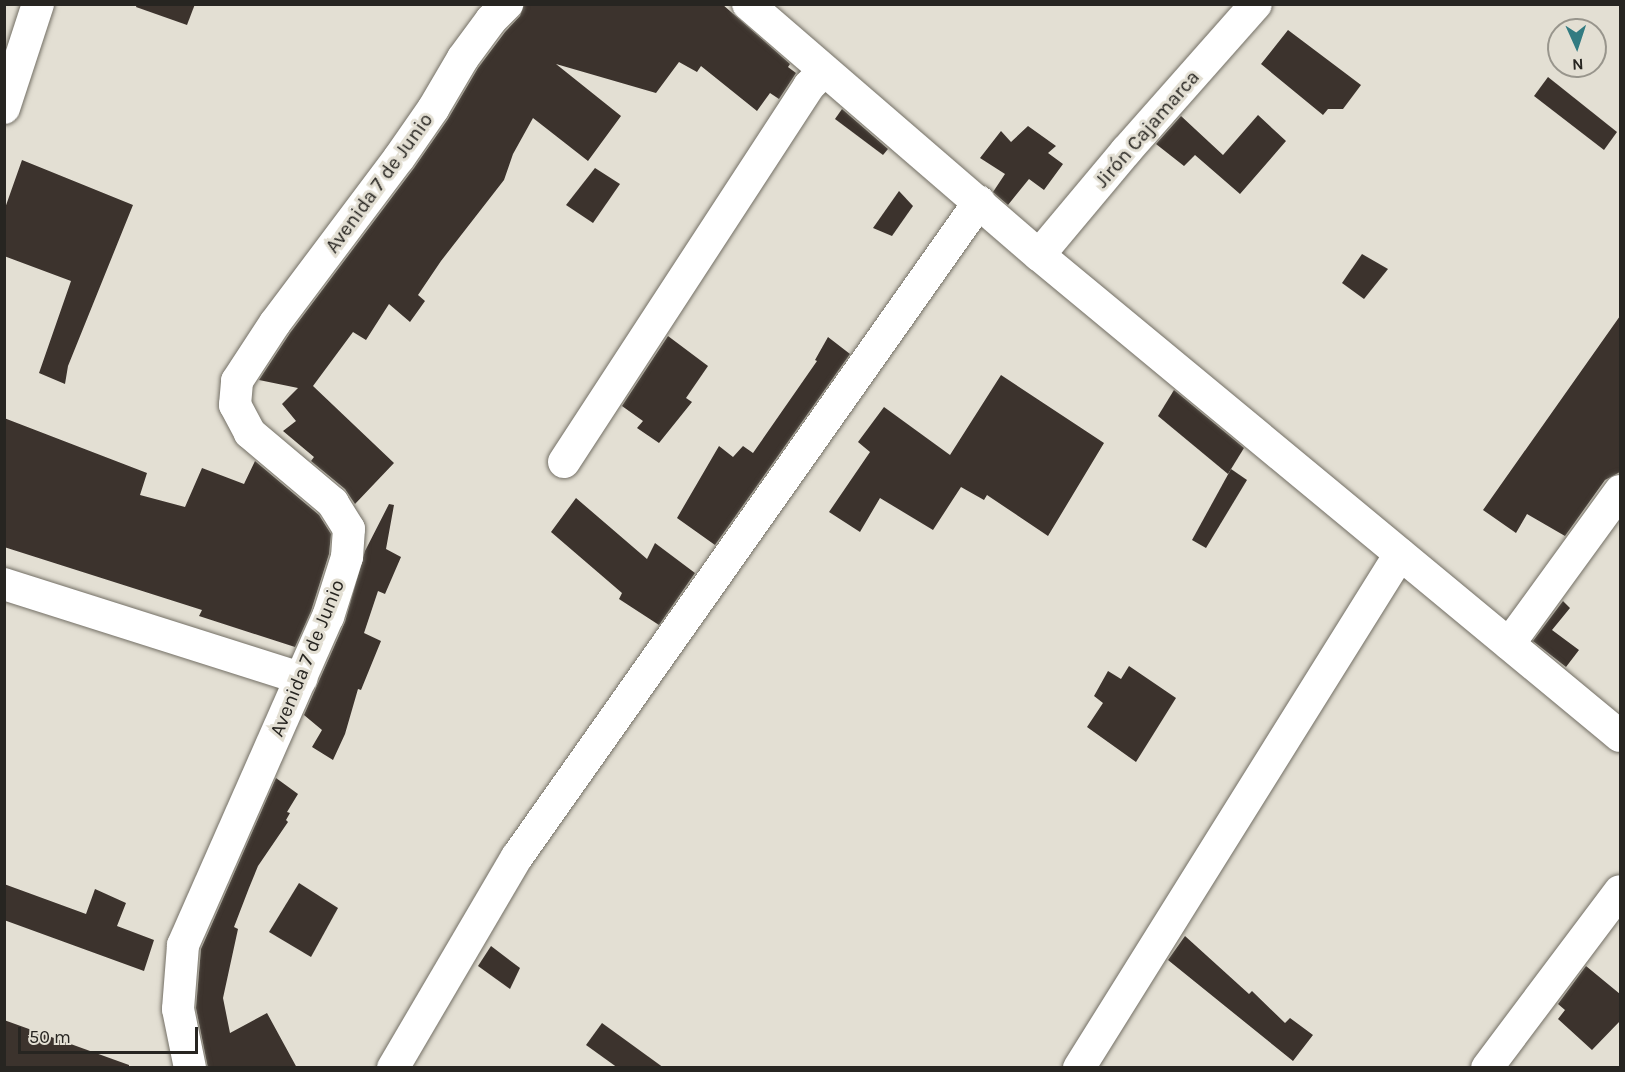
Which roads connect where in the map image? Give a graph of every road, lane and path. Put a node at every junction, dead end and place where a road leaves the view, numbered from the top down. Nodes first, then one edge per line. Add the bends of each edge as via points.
1 (38, 4) edge
2 (507, 4) edge
3 (748, 4) edge
4 (1256, 4) edge
5 (824, 72) junction
6 (4, 108) edge
7 (979, 202) junction
8 (1039, 255) junction
9 (564, 462) dead end
10 (1620, 491) edge
11 (1400, 554) junction
12 (4, 584) edge
13 (1509, 644) junction
14 (301, 678) junction
15 (1620, 736) edge
16 (1620, 891) edge
17 (190, 1068) edge
18 (393, 1068) edge
19 (1079, 1068) edge
20 (1487, 1068) edge

1 - 6 street
2 - 14 street, Avenida 7 de Junio via 463,58 406,148 275,322 237,381 235,405 250,433 333,503 349,529 347,557 338,587
3 - 5 street
4 - 8 street, Jirón Cajamarca
5 - 7 street
5 - 9 street via 809,87
7 - 8 street
7 - 18 street via 517,857
8 - 11 street
10 - 13 street
11 - 13 street
11 - 19 street
12 - 14 street
13 - 15 street
14 - 17 street, Avenida 7 de Junio via 183,945 178,1009
16 - 20 street

